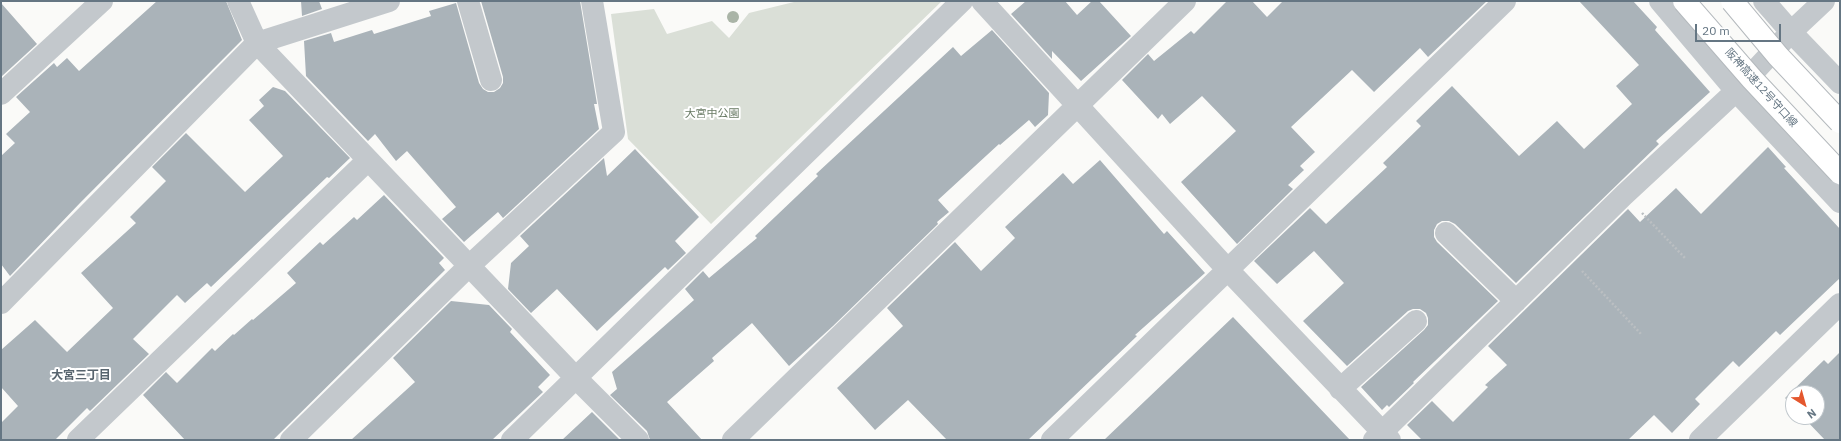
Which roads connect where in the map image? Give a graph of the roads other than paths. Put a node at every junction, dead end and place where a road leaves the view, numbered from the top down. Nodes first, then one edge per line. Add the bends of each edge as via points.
1 (102, 1) edge
2 (238, 1) edge
3 (389, 1) edge
4 (468, 1) edge
5 (592, 1) edge
6 (962, 1) edge
7 (982, 1) edge
8 (1184, 1) edge
9 (1505, 1) edge
10 (1660, 1) edge
11 (1684, 1) edge
12 (1732, 1) edge
13 (1764, 1) edge
14 (1824, 1) edge
15 (1791, 32) junction
16 (257, 43) junction
17 (491, 80) dead end
18 (1840, 83) edge
19 (1736, 91) junction
20 (1, 94) edge
21 (1077, 105) junction
22 (1840, 122) edge
23 (368, 160) junction
24 (1840, 173) edge
25 (1840, 202) edge
26 (1446, 233) dead end
27 (469, 266) junction
28 (1227, 269) junction
29 (1516, 301) junction
30 (1, 303) edge
31 (1840, 304) edge
32 (1416, 321) dead end
33 (576, 378) junction
34 (1340, 389) junction
35 (1382, 437) edge
36 (78, 440) edge
37 (291, 440) edge
38 (512, 440) edge
39 (638, 440) edge
40 (733, 440) edge
41 (1052, 440) edge
42 (1700, 440) edge

1 - 20 street
2 - 16 street
3 - 16 street
4 - 17 street
5 - 27 street via 614,132
6 - 33 street
7 - 21 street
8 - 21 street
9 - 28 street
10 - 19 street
11 - 24 highway, 阪神高速12号守口線, bridge via 1752,79
12 - 22 highway, bridge via 1778,56
13 - 15 street
14 - 15 street
15 - 18 street
15 - 19 street
16 - 23 street
16 - 30 street
19 - 25 street
19 - 29 street via 1624,195
21 - 28 street
21 - 40 street
23 - 27 street
23 - 36 street
26 - 29 street
27 - 33 street
27 - 37 street
28 - 34 street
28 - 41 street
29 - 35 street
31 - 42 street
32 - 34 street
33 - 38 street
33 - 39 street
34 - 35 street

